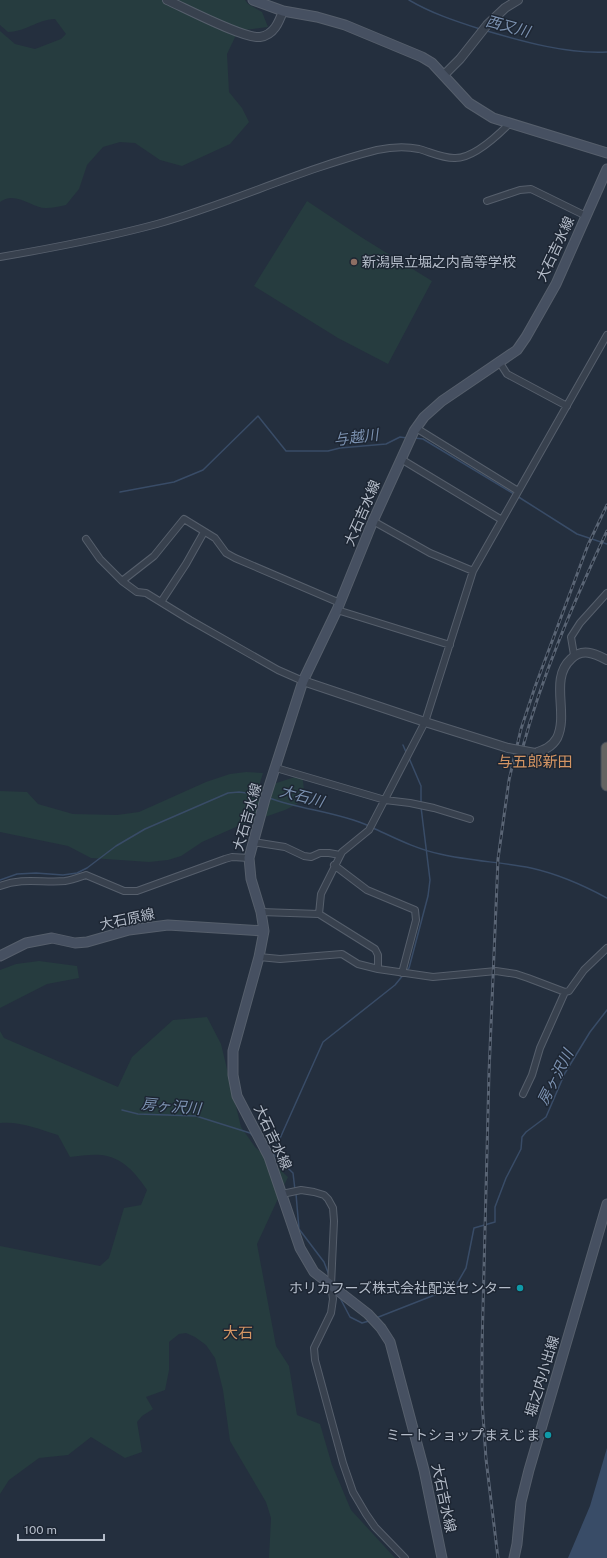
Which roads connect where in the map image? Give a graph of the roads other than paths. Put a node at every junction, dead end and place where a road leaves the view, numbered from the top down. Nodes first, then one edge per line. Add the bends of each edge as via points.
1 (167, 0) edge
2 (253, 0) edge
3 (518, 0) edge
4 (282, 11) junction
5 (444, 75) junction
6 (509, 124) junction
7 (607, 154) edge
8 (607, 169) edge
9 (487, 201) dead end
10 (586, 216) junction
11 (0, 257) edge
12 (607, 335) edge
13 (500, 363) junction
14 (567, 406) junction
15 (416, 428) junction
16 (401, 459) junction
17 (518, 492) junction
18 (502, 520) junction
19 (372, 521) junction
20 (204, 532) junction
21 (86, 539) dead end
22 (473, 571) junction
23 (122, 581) junction
24 (607, 593) edge
25 (161, 602) junction
26 (339, 606) junction
27 (450, 645) junction
28 (574, 655) junction
29 (607, 660) edge
30 (303, 681) junction
31 (425, 722) junction
32 (607, 748) edge
33 (276, 768) junction
34 (607, 780) edge
35 (384, 800) junction
36 (470, 819) dead end
37 (253, 842) junction
38 (340, 855) junction
39 (249, 858) junction
40 (334, 865) junction
41 (0, 886) edge
42 (261, 912) junction
43 (319, 914) junction
44 (264, 931) junction
45 (607, 948) edge
46 (0, 956) edge
47 (259, 957) junction
48 (378, 969) junction
49 (402, 973) junction
50 (565, 992) junction
51 (522, 1094) dead end
52 (282, 1194) junction
53 (607, 1204) edge
54 (331, 1285) junction
55 (404, 1558) edge
56 (442, 1558) edge
57 (514, 1558) edge

1 - 4 street via 252,37 260,37 273,31 280,22
2 - 4 main road
3 - 5 street via 486,25
4 - 5 main road via 345,25 422,57
5 - 6 main road via 469,103 493,118
6 - 7 main road
6 - 11 street via 477,150 462,158 445,157 408,147 387,148 300,174 155,225
8 - 10 main road, 大石吉水線
9 - 10 street via 531,189
10 - 13 main road, 大石吉水線 via 556,284 526,337 517,350
12 - 14 street
13 - 14 street via 507,374
13 - 15 main road, 大石吉水線 via 442,401
14 - 17 street
15 - 16 main road, 大石吉水線
15 - 17 street
16 - 18 street
16 - 19 main road, 大石吉水線
17 - 18 street
18 - 22 street
19 - 22 street via 430,553
19 - 26 main road, 大石吉水線
20 - 23 street via 184,519 154,556
20 - 25 street
20 - 26 street via 215,538 226,552 235,558
21 - 23 street
22 - 27 street
23 - 25 street via 137,592 146,593
24 - 28 street via 571,637
25 - 30 street via 278,670
26 - 27 street
26 - 30 main road, 大石吉水線
27 - 31 street
28 - 29 street via 587,652
28 - 31 street, bridge via 565,664 560,677 560,726 556,738 547,748 535,752 508,748
30 - 31 street
30 - 33 main road, 大石吉水線
31 - 35 street
32 - 34 highway
33 - 35 street
33 - 37 main road, 大石吉水線
35 - 36 street via 422,805
35 - 38 street via 369,830
37 - 38 street via 285,847 304,856 311,857 320,853
37 - 39 main road, 大石吉水線
38 - 40 street
39 - 41 street via 225,859 137,891 124,891 86,875 67,881 17,881
39 - 42 main road, 大石吉水線 via 251,879
40 - 43 street via 321,894
40 - 49 street via 367,890 416,910 416,920
42 - 43 street
42 - 44 main road, 大石吉水線
43 - 48 street via 375,949 378,955
44 - 46 main road, 大石原線 via 168,925 128,930 87,942 75,943 52,938 26,944
44 - 47 main road, 大石吉水線
45 - 50 street
47 - 48 street via 280,959 342,954 358,964
47 - 52 main road, 大石吉水線 via 233,1051 233,1075 237,1096 270,1157
48 - 49 street
49 - 50 street via 433,977 496,971 516,974
50 - 51 street
52 - 54 main road, 大石吉水線 via 300,1248 314,1272
52 - 54 street via 301,1190 314,1192 324,1195 333,1208
53 - 57 main road, 堀之内小出線 via 527,1477
54 - 55 street via 331,1313 314,1348 342,1463 353,1492 366,1514
54 - 56 main road, 大石吉水線 via 368,1314 390,1342 424,1470

